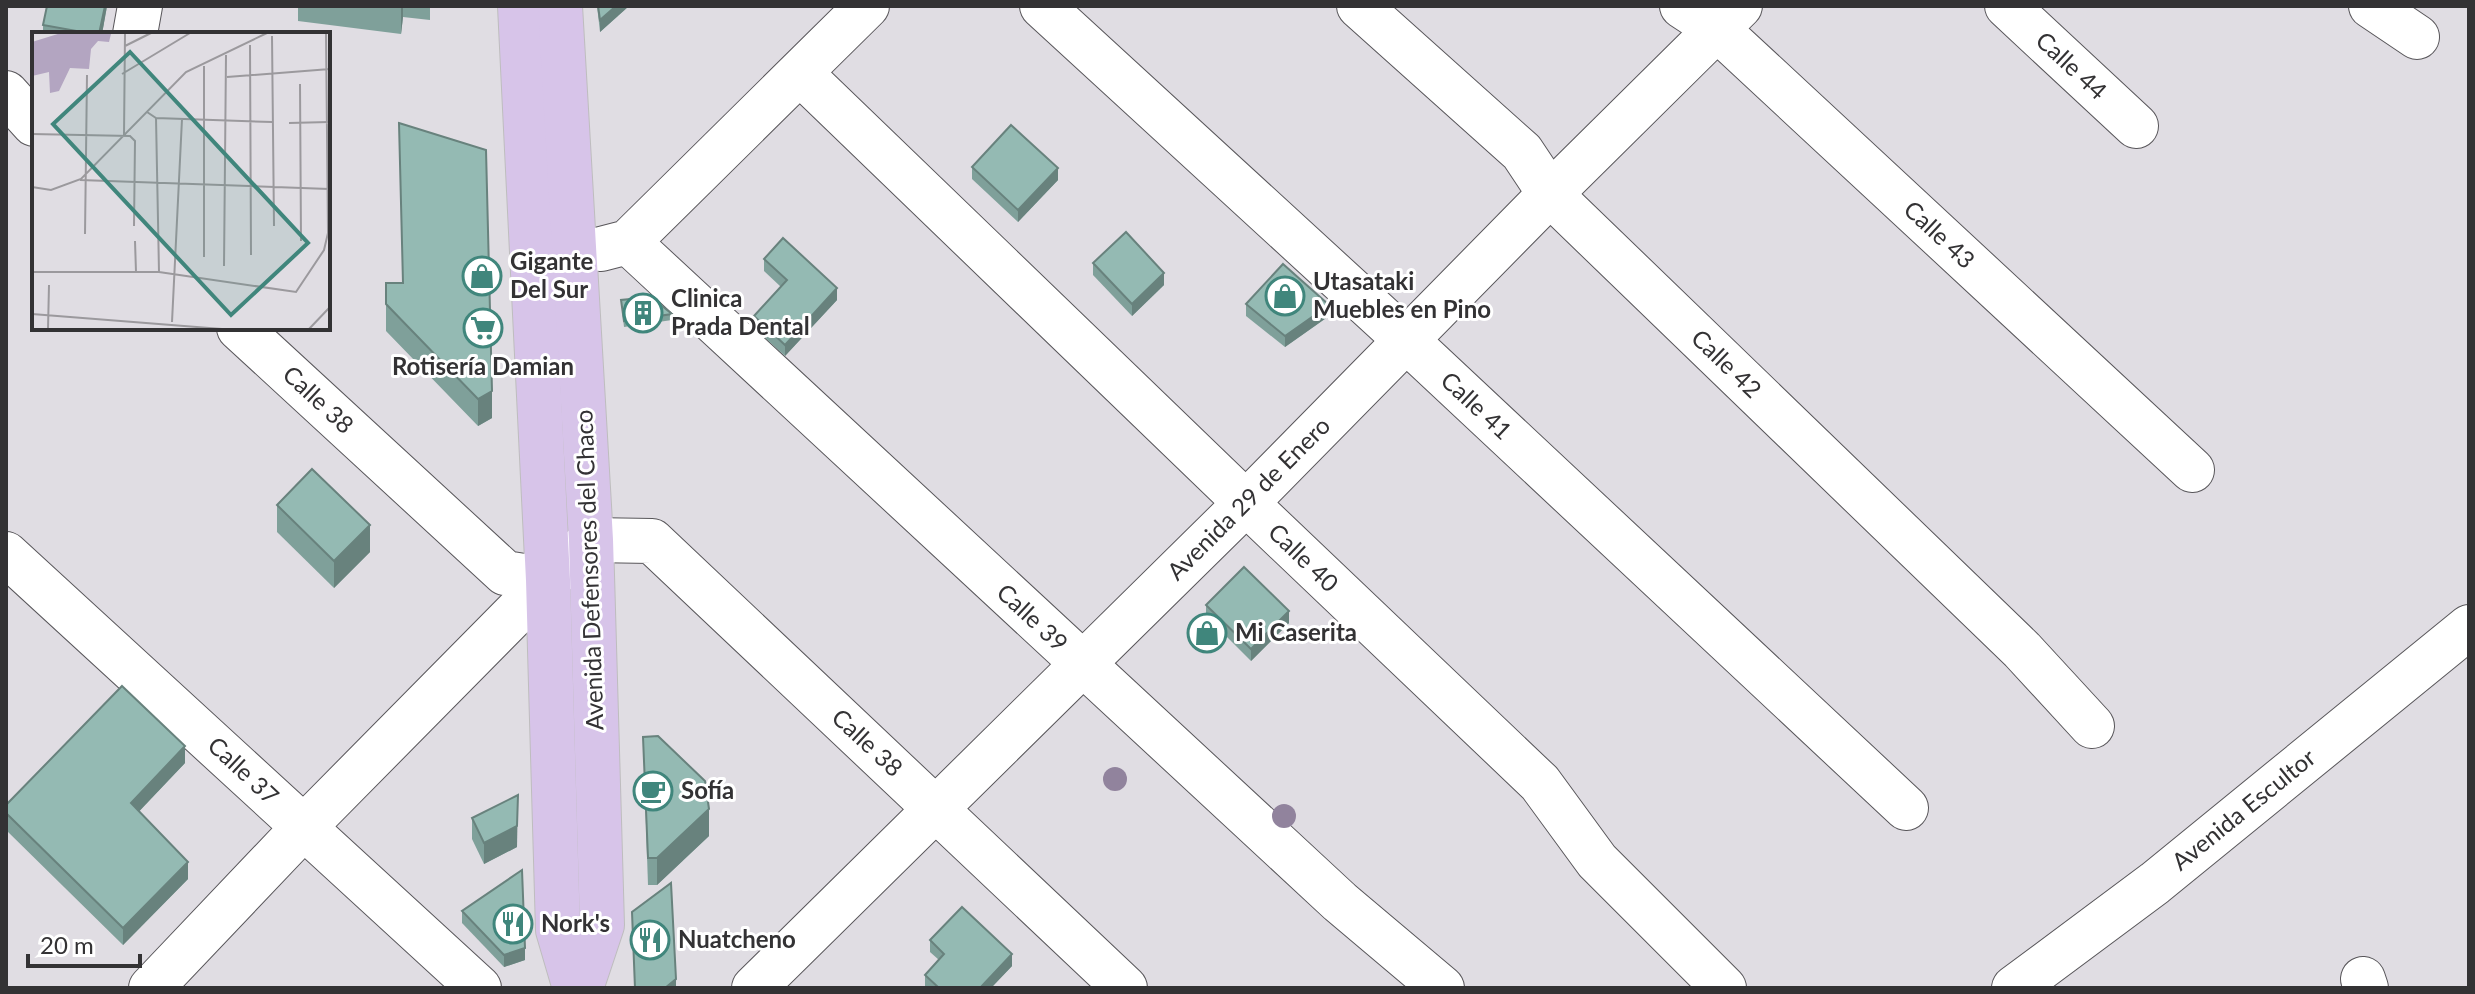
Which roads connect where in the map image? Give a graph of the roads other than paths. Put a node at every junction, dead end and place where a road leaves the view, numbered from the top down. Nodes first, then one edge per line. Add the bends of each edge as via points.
1 (140, 6) edge
2 (520, 6) edge
3 (560, 6) edge
4 (867, 6) edge
5 (1042, 6) edge
6 (1359, 6) edge
7 (2007, 6) edge
8 (2371, 6) edge
9 (1713, 14) edge
10 (135, 32) edge
11 (2417, 37) dead end
12 (800, 73) junction
13 (6, 93) edge
14 (32, 122) edge
15 (2136, 126) dead end
16 (1550, 194) junction
17 (628, 242) junction
18 (576, 256) junction
19 (533, 267) junction
20 (241, 330) edge
21 (1406, 340) junction
22 (2192, 470) dead end
23 (1246, 503) junction
24 (591, 540) junction
25 (6, 554) edge
26 (548, 580) junction
27 (2469, 627) edge
28 (1081, 664) junction
29 (2092, 726) dead end
30 (937, 808) junction
31 (1906, 808) dead end
32 (304, 827) junction
33 (151, 988) edge
34 (479, 988) edge
35 (575, 988) edge
36 (581, 988) edge
37 (754, 988) edge
38 (1125, 988) edge
39 (1442, 988) edge
40 (1724, 988) edge
41 (2014, 988) edge

1 - 10 street
2 - 19 main road, Avenida Defensores del Chaco
3 - 18 main road, Avenida Defensores del Chaco
4 - 12 street
5 - 21 street, Calle 41
6 - 16 street, Calle 42 via 1522,152
7 - 15 street, Calle 44
8 - 11 street
9 - 16 street, Avenida 29 de Enero
9 - 22 street, Calle 43
12 - 17 street
12 - 23 street, Calle 40
13 - 14 street
16 - 21 street, Avenida 29 de Enero
16 - 29 street, Calle 42 via 2011,639
17 - 18 street
17 - 28 street, Calle 39
18 - 19 street
18 - 24 main road, Avenida Defensores del Chaco
19 - 26 main road, Avenida Defensores del Chaco
20 - 26 street, Calle 38 via 505,573
21 - 23 street, Avenida 29 de Enero
21 - 31 street, Calle 41
23 - 28 street, Avenida 29 de Enero
23 - 40 street, Calle 40 via 1540,783 1597,861
24 - 26 street
24 - 30 street, Calle 38 via 652,541
24 - 36 main road, Avenida Defensores del Chaco via 602,925
25 - 32 street, Calle 37
26 - 32 street
26 - 35 main road, Avenida Defensores del Chaco via 558,930
27 - 41 street, Avenida Escultor via 2155,883
28 - 30 street, Avenida 29 de Enero
28 - 39 street, Calle 39 via 1340,902
30 - 37 street, Avenida 29 de Enero
30 - 38 street, Calle 38
32 - 33 street
32 - 34 street, Calle 37

